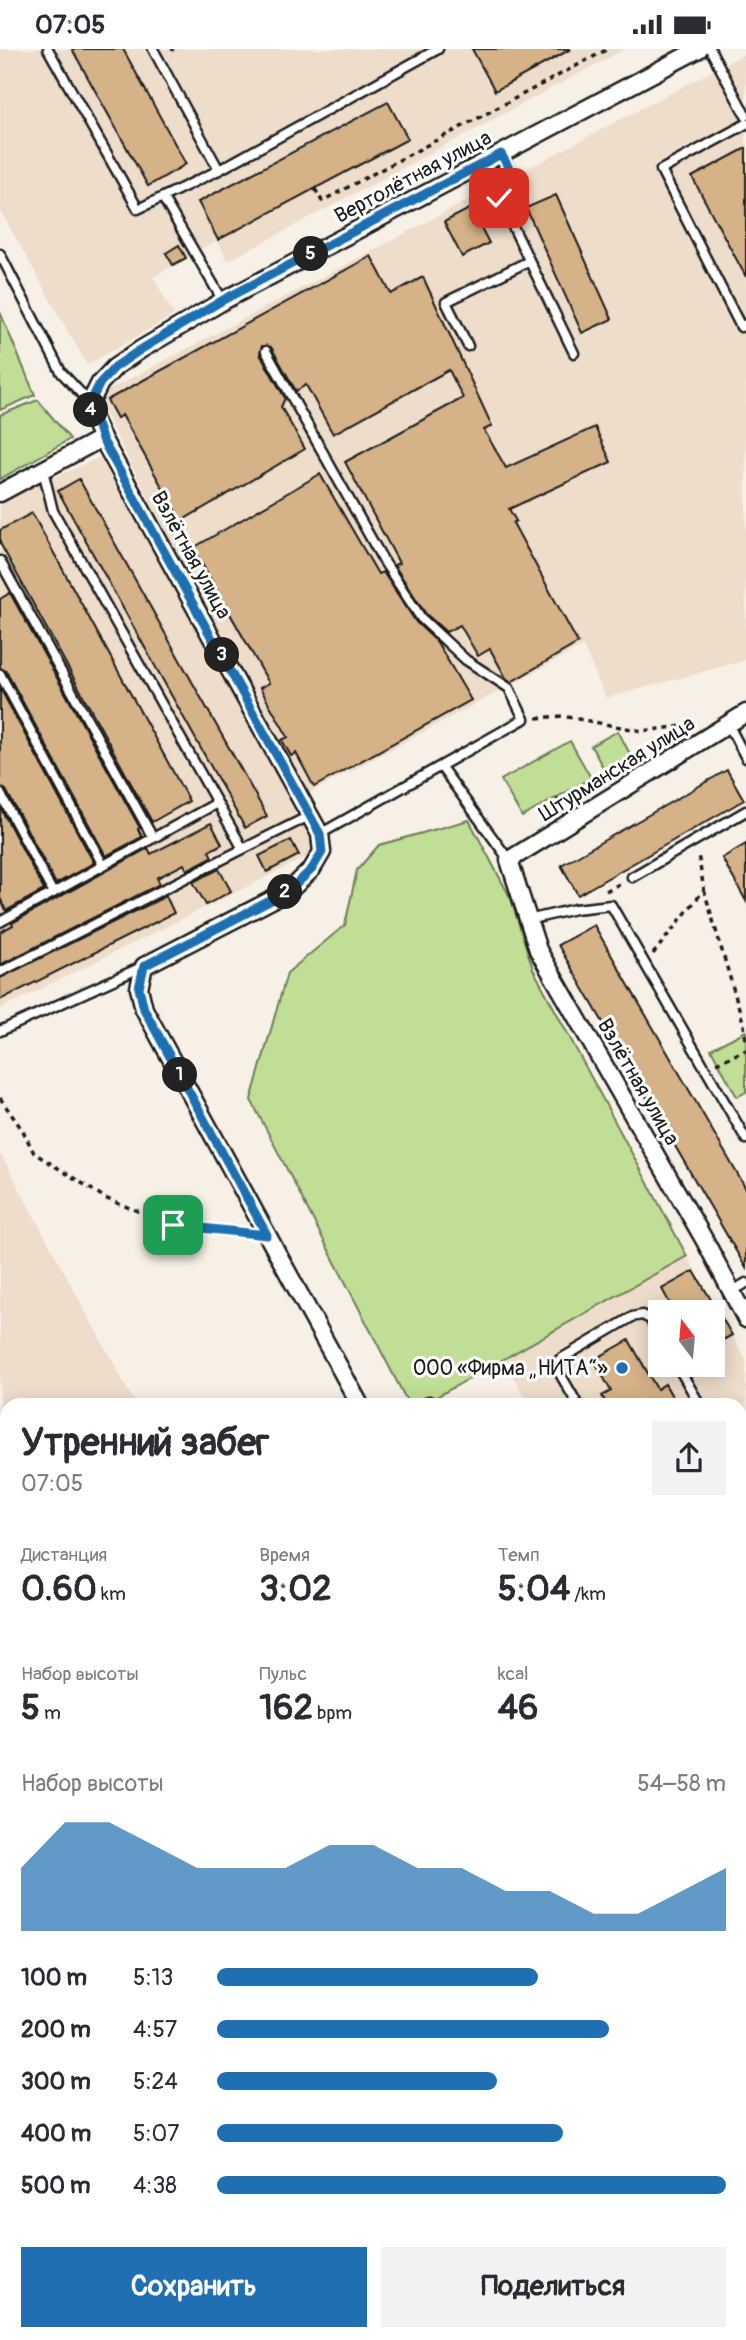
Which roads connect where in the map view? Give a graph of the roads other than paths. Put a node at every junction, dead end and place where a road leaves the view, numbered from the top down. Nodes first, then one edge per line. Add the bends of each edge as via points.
1 (48, 49) edge
2 (153, 49) edge
3 (439, 49) edge
4 (699, 49) edge
5 (710, 49) edge
6 (746, 117) edge
7 (746, 124) edge
8 (501, 154) junction
9 (219, 170) junction
10 (163, 198) junction
11 (0, 254) edge
12 (529, 261) junction
13 (223, 300) junction
14 (746, 324) edge
15 (468, 346) dead end
16 (267, 351) dead end
17 (574, 353) dead end
18 (90, 403) junction
19 (102, 439) junction
20 (43, 470) junction
21 (0, 493) edge
22 (0, 561) edge
23 (9, 575) junction
24 (0, 583) edge
25 (0, 674) edge
26 (746, 713) edge
27 (728, 725) junction
28 (746, 758) edge
29 (440, 767) junction
30 (0, 793) edge
31 (217, 803) junction
32 (746, 811) edge
33 (311, 815) junction
34 (320, 834) junction
35 (153, 838) junction
36 (243, 849) junction
37 (509, 860) junction
38 (103, 865) junction
39 (632, 877) dead end
40 (53, 893) junction
41 (528, 920) junction
42 (0, 921) edge
43 (144, 966) junction
44 (0, 972) edge
45 (0, 1031) edge
46 (746, 1139) edge
47 (746, 1283) edge
48 (731, 1292) junction
49 (648, 1318) edge
50 (746, 1319) edge
51 (684, 1377) edge
52 (356, 1398) edge
53 (574, 1398) edge
54 (696, 1398) edge

1 - 10 lane via 134,207 140,209
2 - 9 lane
3 - 9 lane
4 - 8 street, Вертолётная улица
5 - 6 lane
7 - 14 lane via 661,170 741,327
8 - 12 lane via 520,188 499,198
8 - 13 street, Вертолётная улица
9 - 10 lane
10 - 13 lane
11 - 18 lane via 61,372
12 - 15 lane via 446,302
12 - 17 lane
13 - 18 street, Вертолётная улица via 137,344 100,383
16 - 29 lane via 383,560 421,618 466,660 509,688 524,719
18 - 19 street, Взлётная улица
19 - 20 street
19 - 33 street, Взлётная улица
20 - 21 street
20 - 31 lane via 53,511
22 - 23 lane
23 - 24 lane
23 - 35 lane
25 - 38 lane
26 - 27 street, Штурманская улица
27 - 28 lane
27 - 37 street, Штурманская улица
29 - 34 lane
29 - 37 lane
30 - 40 lane
31 - 35 lane
31 - 36 lane
32 - 39 lane
33 - 34 street, Взлётная улица
33 - 36 lane
34 - 43 street via 322,852 289,891
35 - 38 lane
36 - 44 lane
37 - 41 street, Взлётная улица
38 - 40 lane
40 - 42 lane
41 - 46 lane via 611,905
41 - 48 street, Взлётная улица via 538,950
43 - 45 lane
43 - 52 street via 139,988 144,1009
47 - 48 lane
48 - 50 street, Взлётная улица
49 - 53 lane via 632,1317 559,1360 559,1372
51 - 54 lane

